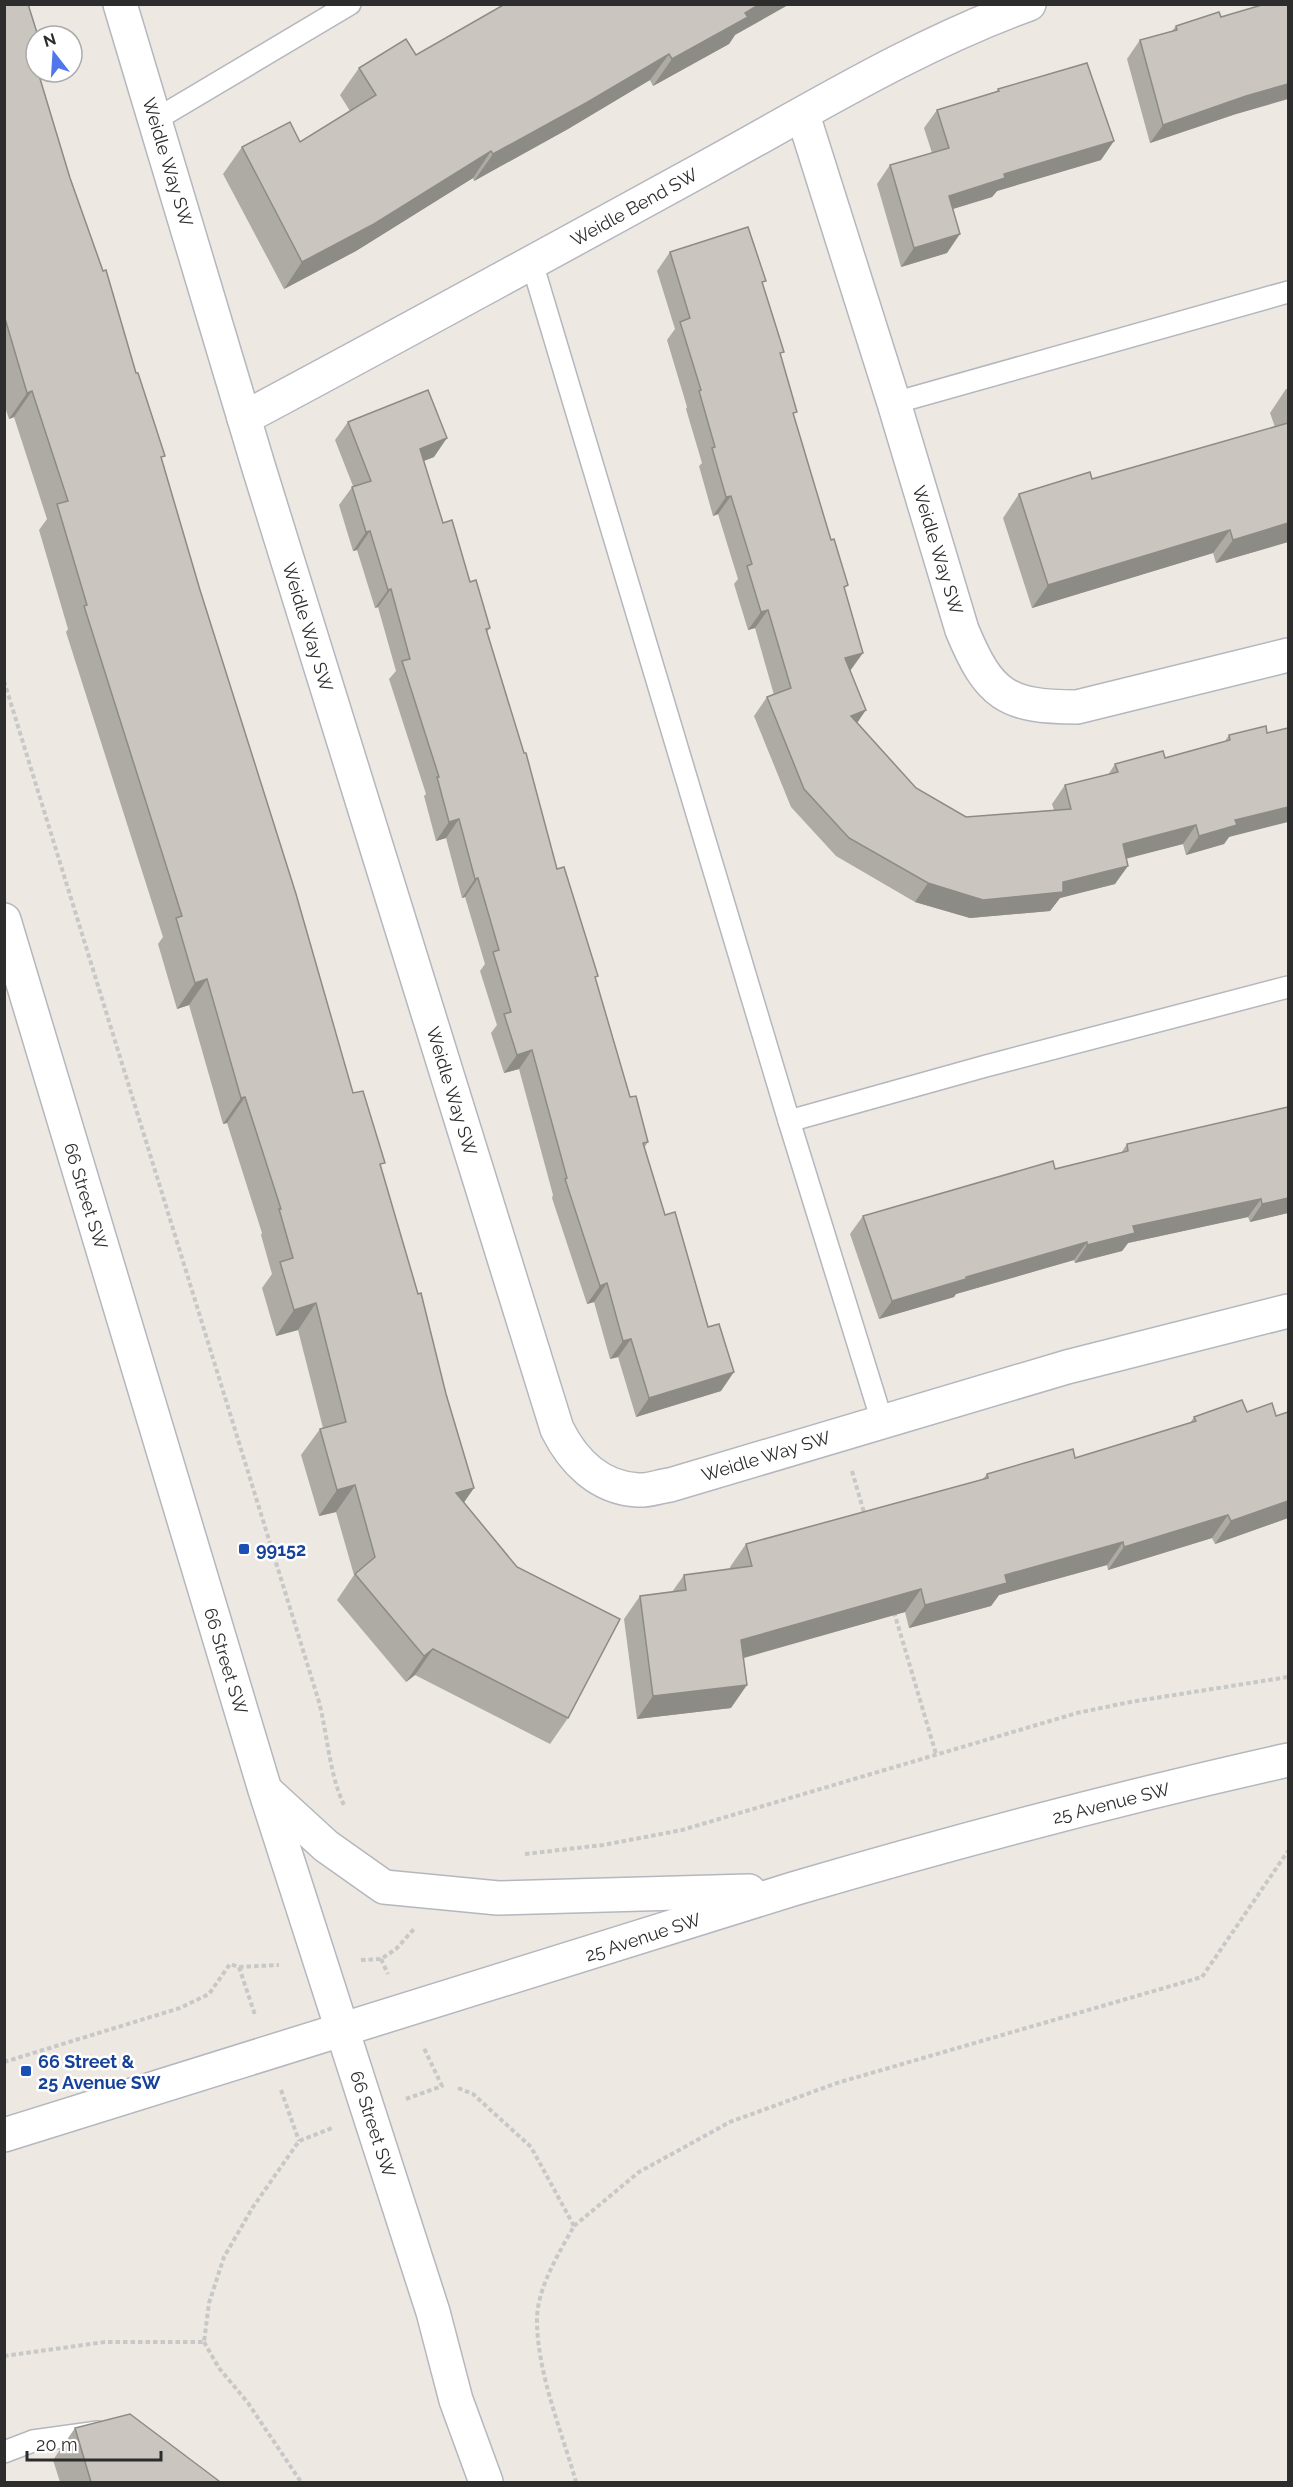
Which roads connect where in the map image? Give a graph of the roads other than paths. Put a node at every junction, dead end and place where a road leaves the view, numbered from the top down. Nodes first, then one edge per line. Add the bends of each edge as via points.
1 (120, 4) edge
2 (350, 4) edge
3 (1029, 4) edge
4 (803, 115) junction
5 (155, 120) junction
6 (532, 263) junction
7 (1288, 292) edge
8 (894, 403) junction
9 (244, 418) junction
10 (1288, 655) edge
11 (4, 920) edge
12 (1288, 987) edge
13 (789, 1121) junction
14 (1288, 1311) edge
15 (882, 1421) junction
16 (1288, 1760) edge
17 (265, 1790) junction
18 (793, 1889) junction
19 (343, 2031) junction
20 (4, 2135) edge
21 (456, 2400) junction
22 (116, 2435) edge
23 (4, 2452) edge
24 (466, 2482) edge
25 (486, 2482) edge

1 - 5 street, Weidle Way SW
2 - 5 lane
3 - 4 street, Weidle Bend SW via 990,18 883,69
4 - 6 street, Weidle Bend SW
4 - 8 street, Weidle Way SW
5 - 9 street, Weidle Way SW
6 - 9 street, Weidle Bend SW
6 - 13 lane
7 - 8 lane
8 - 10 street, Weidle Way SW via 962,630 975,662 994,688 1017,701 1044,707 1077,707
9 - 15 street, Weidle Way SW via 553,1417 568,1451 608,1484 639,1490 670,1485
11 - 17 street, 66 Street SW
12 - 13 lane
13 - 15 lane
14 - 15 street, Weidle Way SW via 1067,1367
16 - 18 street, 25 Avenue SW via 1095,1805
17 - 18 street via 326,1846 384,1887 498,1898
17 - 19 street, 66 Street SW
18 - 19 street, 25 Avenue SW
19 - 20 street, 25 Avenue SW
19 - 21 street, 66 Street SW via 433,2312
21 - 24 street, 66 Street SW
21 - 25 street, 66 Street SW
22 - 23 lane via 96,2432 33,2441

